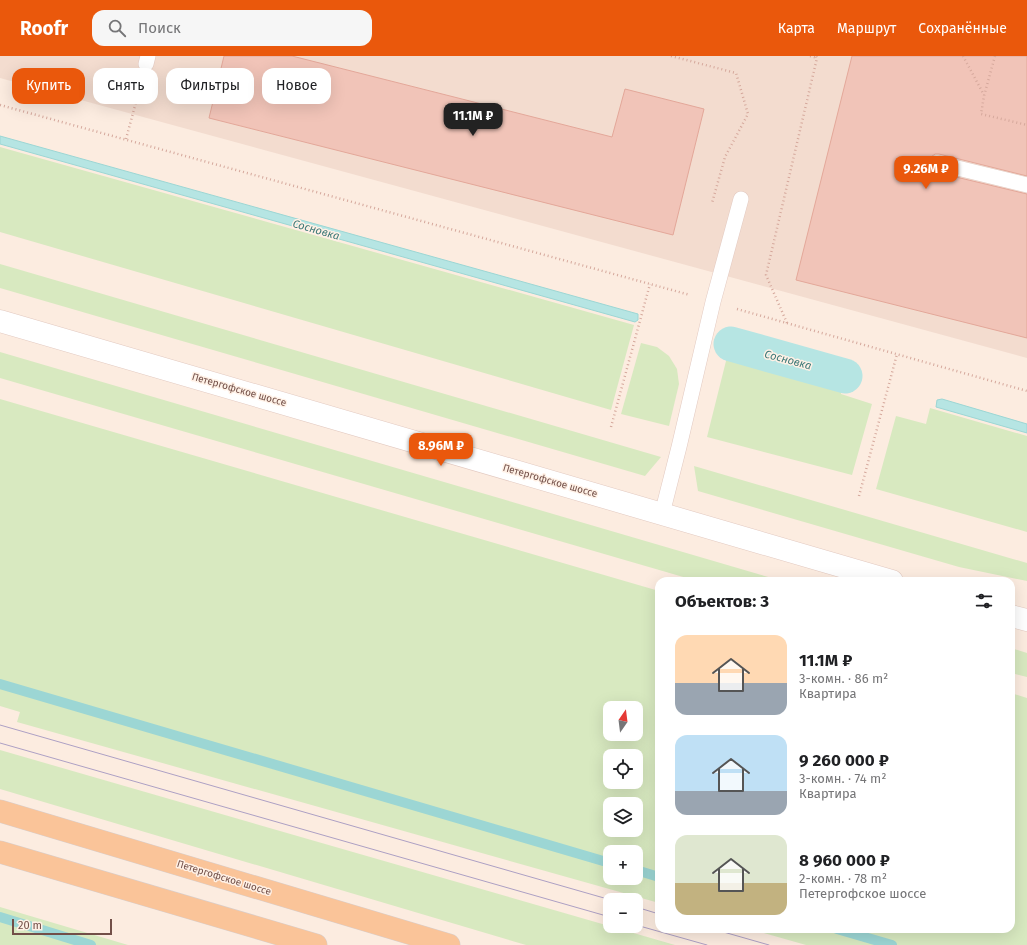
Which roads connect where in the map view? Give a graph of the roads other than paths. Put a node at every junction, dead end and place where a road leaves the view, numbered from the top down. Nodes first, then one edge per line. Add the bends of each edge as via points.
1 (937, 163) dead end
2 (1027, 185) edge
3 (741, 200) dead end
4 (0, 321) edge
5 (662, 514) junction
6 (878, 577) edge
7 (1015, 617) edge
8 (1027, 620) edge
9 (0, 811) edge
10 (0, 852) edge
11 (316, 945) edge
12 (448, 945) edge

1 - 2 lane
3 - 5 lane via 713,302
4 - 5 street, Петергофское шоссе
5 - 6 street, Петергофское шоссе
7 - 8 street
9 - 12 main road, Петергофское шоссе
10 - 11 main road

